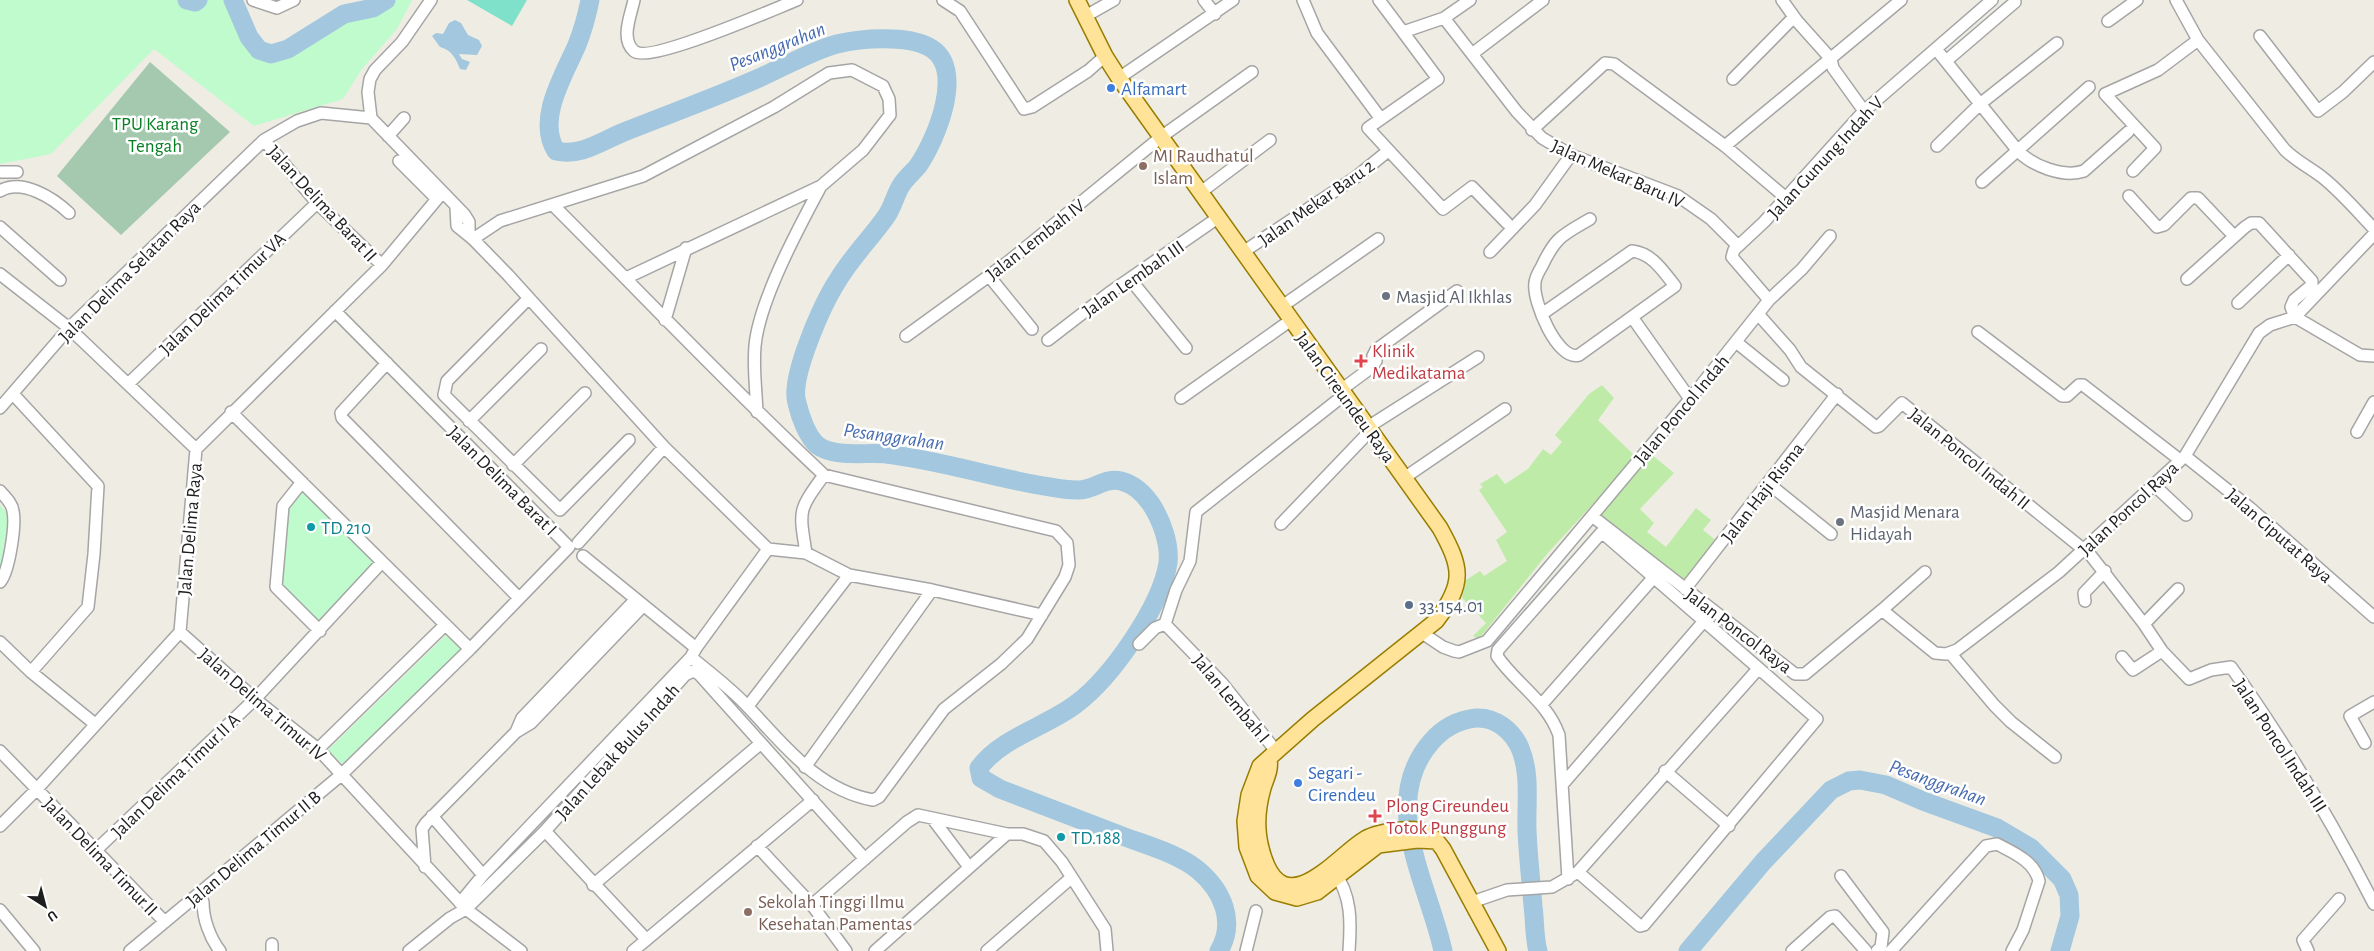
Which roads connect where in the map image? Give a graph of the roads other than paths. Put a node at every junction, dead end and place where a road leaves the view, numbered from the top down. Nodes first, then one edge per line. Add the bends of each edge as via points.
1 (253, 0) edge
2 (294, 0) edge
3 (431, 0) edge
4 (634, 0) edge
5 (797, 0) edge
6 (943, 0) edge
7 (1077, 0) edge
8 (1114, 0) edge
9 (1204, 0) edge
10 (1233, 0) edge
11 (1303, 0) edge
12 (1379, 0) edge
13 (1470, 0) edge
14 (1542, 0) edge
15 (1782, 0) edge
16 (1901, 0) edge
17 (1992, 0) edge
18 (2137, 0) edge
19 (2176, 0) edge
20 (2015, 2) dead end
21 (1215, 14) junction
22 (1084, 17) junction
23 (1794, 17) junction
24 (1444, 18) junction
25 (2108, 21) dead end
26 (1403, 32) junction
27 (2260, 36) dead end
28 (2198, 40) junction
29 (2057, 43) dead end
30 (1936, 49) junction
31 (1472, 54) junction
32 (1105, 56) junction
33 (1831, 60) junction
34 (1946, 61) junction
35 (2374, 62) edge
36 (1252, 72) dead end
37 (1120, 78) junction
38 (1733, 79) dead end
39 (2089, 87) dead end
40 (1980, 104) junction
41 (1864, 111) junction
42 (370, 118) junction
43 (404, 118) dead end
44 (1381, 119) junction
45 (1532, 130) junction
46 (2128, 132) dead end
47 (388, 136) junction
48 (1161, 137) junction
49 (264, 140) junction
50 (1270, 140) dead end
51 (1725, 146) junction
52 (1937, 146) dead end
53 (1388, 151) junction
54 (2018, 151) junction
55 (1571, 155) junction
56 (399, 162) dead end
57 (0, 172) edge
58 (17, 172) dead end
59 (2133, 172) dead end
60 (1982, 182) dead end
61 (821, 186) junction
62 (0, 191) edge
63 (1201, 192) junction
64 (439, 196) junction
65 (2129, 196) dead end
66 (1786, 198) junction
67 (317, 202) junction
68 (554, 206) junction
69 (69, 213) dead end
70 (1219, 217) junction
71 (1590, 219) dead end
72 (1507, 223) dead end
73 (0, 227) edge
74 (2374, 229) edge
75 (2374, 234) edge
76 (1830, 236) dead end
77 (2234, 236) junction
78 (471, 237) junction
79 (1378, 239) dead end
80 (1738, 246) junction
81 (686, 248) junction
82 (1243, 252) junction
83 (1490, 252) dead end
84 (2289, 255) junction
85 (382, 265) junction
86 (989, 276) junction
87 (626, 278) junction
88 (1130, 279) junction
89 (2187, 279) dead end
90 (2, 280) edge
91 (60, 280) dead end
92 (1457, 291) dead end
93 (529, 298) junction
94 (1768, 300) junction
95 (2238, 303) dead end
96 (1281, 307) junction
97 (335, 311) junction
98 (1542, 314) junction
99 (1758, 314) junction
100 (1632, 317) junction
101 (2294, 317) junction
102 (664, 320) junction
103 (1291, 320) junction
104 (69, 328) junction
105 (1032, 329) dead end
106 (1978, 332) dead end
107 (906, 336) dead end
108 (1048, 340) dead end
109 (1736, 342) junction
110 (1186, 348) dead end
111 (542, 349) dead end
112 (2374, 356) edge
113 (1478, 357) dead end
114 (387, 363) junction
115 (1783, 380) dead end
116 (128, 384) junction
117 (1342, 392) junction
118 (585, 393) dead end
119 (13, 394) junction
120 (1836, 394) junction
121 (1181, 398) dead end
122 (1690, 399) junction
123 (2374, 402) edge
124 (0, 408) edge
125 (1505, 409) dead end
126 (231, 412) junction
127 (757, 412) junction
128 (469, 421) junction
129 (1369, 429) junction
130 (2357, 432) dead end
131 (629, 440) dead end
132 (664, 447) junction
133 (196, 449) junction
134 (2182, 458) junction
135 (513, 465) junction
136 (824, 475) junction
137 (1404, 478) junction
138 (302, 482) junction
139 (1769, 484) junction
140 (2154, 484) junction
141 (0, 491) edge
142 (2186, 515) dead end
143 (1592, 516) junction
144 (1281, 524) dead end
145 (1831, 534) dead end
146 (578, 543) dead end
147 (2084, 548) junction
148 (768, 549) junction
149 (806, 553) junction
150 (583, 556) dead end
151 (382, 562) junction
152 (2105, 571) junction
153 (1925, 572) dead end
154 (849, 575) junction
155 (1654, 577) junction
156 (0, 582) edge
157 (1685, 589) junction
158 (2178, 589) dead end
159 (932, 590) junction
160 (519, 598) junction
161 (2085, 601) dead end
162 (639, 603) junction
163 (1882, 610) junction
164 (1042, 615) junction
165 (2374, 617) edge
166 (1704, 621) junction
167 (1165, 624) junction
168 (2144, 624) junction
169 (445, 625) junction
170 (320, 631) junction
171 (180, 632) junction
172 (1422, 633) junction
173 (0, 642) edge
174 (1139, 644) dead end
175 (470, 648) junction
176 (2162, 650) junction
177 (693, 652) junction
178 (1950, 653) junction
179 (2122, 657) dead end
180 (1758, 669) junction
181 (31, 672) junction
182 (255, 698) junction
183 (2374, 702) edge
184 (1542, 704) junction
185 (748, 706) junction
186 (94, 724) junction
187 (2365, 743) dead end
188 (760, 744) junction
189 (318, 749) junction
190 (0, 751) edge
191 (1273, 755) junction
192 (2054, 757) dead end
193 (805, 767) junction
194 (1665, 771) junction
195 (341, 775) junction
196 (1562, 785) junction
197 (36, 790) junction
198 (813, 800) junction
199 (432, 816) junction
200 (932, 818) junction
201 (0, 826) edge
202 (1729, 826) junction
203 (545, 831) junction
204 (1007, 834) junction
205 (757, 846) junction
206 (95, 851) junction
207 (866, 859) junction
208 (426, 866) junction
209 (969, 867) junction
210 (1334, 871) junction
211 (483, 875) junction
212 (1573, 876) junction
213 (1841, 876) dead end
214 (1071, 878) junction
215 (593, 885) junction
216 (2339, 899) dead end
217 (204, 902) dead end
218 (1472, 902) junction
219 (2374, 904) edge
220 (812, 905) junction
221 (463, 906) junction
222 (0, 910) edge
223 (1256, 911) dead end
224 (165, 922) junction
225 (646, 939) junction
226 (1106, 950) edge
227 (34, 951) edge
228 (130, 951) edge
229 (220, 951) edge
230 (409, 951) edge
231 (521, 951) edge
232 (633, 951) edge
233 (846, 951) edge
234 (875, 951) edge
235 (987, 951) edge
236 (1246, 951) edge
237 (1349, 951) edge
238 (1498, 951) edge
239 (1792, 951) edge
240 (1866, 951) edge
241 (1877, 951) edge
242 (1891, 951) edge
243 (2012, 951) edge
244 (2308, 951) edge

1 - 2 street via 277,8
3 - 42 street via 402,42 370,79
4 - 5 street via 627,30 628,41 634,50 643,54 680,46
6 - 32 street via 960,11 1024,109 1088,71
7 - 22 main road, Jalan Cireundeu Raya
8 - 22 street
9 - 21 street
10 - 21 street
11 - 44 street via 1317,33
12 - 26 street
13 - 24 street
14 - 31 street
15 - 23 street
16 - 33 street
17 - 30 street, Jalan Gunung Indah V
18 - 25 street
19 - 28 street
20 - 34 street
21 - 37 street
22 - 32 main road, Jalan Cireundeu Raya
23 - 33 street
23 - 38 street
24 - 26 street
24 - 31 street, Jalan Mekar Baru IV
26 - 44 street via 1438,78
27 - 35 street via 2318,111
28 - 59 street via 2158,70 2105,94 2155,148
28 - 74 street via 2285,150 2338,191
29 - 40 street
30 - 34 street
30 - 41 street, Jalan Gunung Indah V
31 - 45 street, Jalan Mekar Baru IV
32 - 37 main road, Jalan Cireundeu Raya
33 - 41 street via 1833,68
33 - 51 street
34 - 40 street
36 - 48 street, Jalan Lembah IV
37 - 48 main road, Jalan Cireundeu Raya
39 - 54 street
40 - 52 street
40 - 54 street
41 - 66 street, Jalan Gunung Indah V
42 - 47 street
42 - 49 street, Jalan Delima Selatan Raya via 321,113 297,121
43 - 47 street
44 - 53 street via 1368,128
45 - 51 street via 1605,63 1614,64
45 - 55 street, Jalan Mekar Baru IV
46 - 54 street via 2084,171 2077,173 2052,170
47 - 64 street
48 - 63 main road, Jalan Cireundeu Raya
48 - 86 street, Jalan Lembah IV
49 - 67 street, Jalan Delima Barat II
49 - 104 street, Jalan Delima Selatan Raya
50 - 63 street
51 - 66 street
53 - 72 street via 1442,209 1472,187
53 - 82 street, Jalan Mekar Baru 2 via 1340,188
54 - 60 street
55 - 80 street, Jalan Mekar Baru IV via 1678,196 1711,219
55 - 83 street via 1535,205
56 - 64 street
57 - 58 street
61 - 68 street via 863,150 890,115 889,99 883,86 852,70 829,73 774,107 643,176
61 - 81 street
61 - 127 street via 763,312 755,346
62 - 69 street via 22,187 53,198
63 - 70 main road, Jalan Cireundeu Raya
64 - 78 street via 456,207 469,222
64 - 85 street, Jalan Delima Raya
65 - 77 street via 2157,227 2162,227 2191,198 2198,198
66 - 80 street, Jalan Gunung Indah V
67 - 85 street, Jalan Delima Barat II
67 - 116 street, Jalan Delima Timur VA
68 - 78 street via 500,221
68 - 87 street
70 - 82 main road, Jalan Cireundeu Raya
70 - 88 street, Jalan Lembah III
71 - 98 street via 1551,245 1535,282 1534,295
73 - 91 street
75 - 101 street
76 - 94 street, Jalan Poncol Indah via 1802,270
77 - 84 street via 2255,222
77 - 89 street
78 - 93 street
79 - 96 street
80 - 94 street, Jalan Gunung Indah V via 1732,257
81 - 87 street
81 - 102 street
82 - 96 main road, Jalan Cireundeu Raya
84 - 95 street
84 - 101 street via 2312,281 2312,285 2294,300 2291,306
85 - 97 street, Jalan Delima Raya
86 - 105 street
86 - 107 street, Jalan Lembah IV
87 - 102 street
88 - 108 street, Jalan Lembah III
88 - 110 street
90 - 104 street
92 - 117 street via 1376,350 1373,356 1376,361 1372,367
93 - 128 street via 447,381 444,395
93 - 132 street
94 - 99 street, Jalan Poncol Indah
96 - 103 main road, Jalan Cireundeu Raya
97 - 114 street, Jalan Delima Barat I
97 - 126 street, Jalan Delima Raya
98 - 100 street via 1554,338 1567,354 1575,356
98 - 100 street via 1632,251 1642,252 1658,264 1675,286
99 - 109 street, Jalan Poncol Indah
99 - 120 street via 1801,367
100 - 122 street
101 - 112 street via 2360,355
101 - 134 street, Jalan Poncol Raya via 2270,324 2259,332
102 - 127 street
103 - 117 main road, Jalan Cireundeu Raya
103 - 121 street
104 - 116 street
104 - 119 street, Jalan Delima Selatan Raya
106 - 134 street, Jalan Ciputat Raya via 2062,396 2083,385
109 - 115 street
109 - 122 street, Jalan Poncol Indah
111 - 128 street
113 - 129 street
114 - 160 street via 341,413 342,418
114 - 160 street, Jalan Delima Barat I via 569,547
116 - 133 street
117 - 129 main road, Jalan Cireundeu Raya
117 - 167 street via 1196,512 1190,561
118 - 135 street
119 - 124 street, Jalan Delima Selatan Raya
119 - 181 street via 98,486 88,607
120 - 139 street, Jalan Haji Risma
120 - 147 street, Jalan Poncol Indah II via 1878,427 1902,403
122 - 143 street, Jalan Poncol Indah
123 - 130 street
125 - 137 street
126 - 133 street, Jalan Delima Raya
126 - 138 street
127 - 136 street
128 - 135 street
129 - 137 main road, Jalan Cireundeu Raya
129 - 144 street
131 - 135 street via 560,510
132 - 146 street
132 - 148 street
133 - 171 street, Jalan Delima Raya
134 - 140 street, Jalan Poncol Raya
134 - 165 street, Jalan Ciputat Raya via 2250,508
136 - 149 street via 806,499 800,514
136 - 164 street via 1056,531 1066,543 1069,565
137 - 172 main road, Jalan Cireundeu Raya via 1440,528 1458,564 1448,605
138 - 151 street
138 - 170 street via 283,506 276,587
139 - 145 street
139 - 157 street, Jalan Haji Risma
140 - 142 street
140 - 147 street, Jalan Poncol Raya
141 - 156 street via 14,512 6,572
143 - 157 street, Jalan Poncol Raya
143 - 172 street via 1487,641 1459,652 1443,648
147 - 152 street, Jalan Poncol Indah III
147 - 178 street, Jalan Poncol Raya via 2059,572
148 - 149 street
148 - 177 street
149 - 154 street
150 - 162 street
151 - 169 street
151 - 170 street, Jalan Delima Timur II A
152 - 161 street via 2084,593
152 - 168 street, Jalan Poncol Indah III
153 - 163 street, Jalan Poncol Raya
154 - 159 street
154 - 185 street
155 - 166 street
155 - 184 street
155 - 184 street via 1605,534 1597,535 1498,650 1500,661
157 - 163 street, Jalan Poncol Raya via 1795,674 1805,674
158 - 168 street
159 - 164 street
159 - 193 street
160 - 175 street, Jalan Delima Barat I
162 - 177 street
162 - 199 street via 531,723 516,732
163 - 178 street via 1935,653
164 - 193 street via 1027,639 1001,664 944,709 879,797 873,800 861,798
166 - 180 street
166 - 196 street
167 - 174 street via 1155,628
167 - 191 street, Jalan Lembah I via 1222,683
168 - 176 street, Jalan Poncol Indah III
169 - 175 street
169 - 189 street
170 - 182 street, Jalan Delima Timur II A
171 - 182 street, Jalan Delima Timur IV
171 - 186 street
172 - 191 main road, Jalan Cireundeu Raya via 1320,713
173 - 181 street
175 - 195 street, Jalan Delima Timur II B
176 - 179 street via 2133,670
176 - 219 street, Jalan Poncol Indah III via 2189,678 2231,667 2269,720
177 - 185 street
177 - 211 street
178 - 192 street via 2005,716
180 - 194 street
180 - 202 street via 1817,719
181 - 186 street
182 - 189 street, Jalan Delima Timur IV
182 - 206 street, Jalan Delima Timur II A
183 - 187 street via 2350,716
184 - 196 street via 1559,735
185 - 193 street
186 - 197 street
188 - 198 street, Jalan Lebak Bulus Indah
188 - 203 street, Jalan Lebak Bulus Indah via 693,671 685,675
188 - 215 street
189 - 195 street, Jalan Delima Timur IV
190 - 197 street, Jalan Delima Timur II
191 - 210 main road, Jalan Cireundeu Raya via 1260,766 1256,775 1245,821 1247,847 1258,876 1275,892 1297,898 1317,892
194 - 202 street
194 - 212 street
195 - 208 street, Jalan Delima Timur IV
195 - 224 street, Jalan Delima Timur II B
196 - 212 street
197 - 201 street
197 - 206 street, Jalan Delima Timur II
198 - 205 street
198 - 207 street, Jalan Lebak Bulus Indah
199 - 208 street via 422,829
199 - 211 street
200 - 204 street
200 - 207 street via 918,816 907,822
200 - 209 street
202 - 212 street via 1644,925 1640,926
203 - 215 street, Jalan Lebak Bulus Indah
203 - 221 street
204 - 209 street
204 - 214 street via 1023,834 1044,841
205 - 220 street
205 - 225 street
206 - 224 street, Jalan Delima Timur II
207 - 220 street
208 - 221 street, Jalan Delima Timur IV
209 - 234 street
210 - 218 main road, Jalan Cireundeu Raya via 1366,838 1417,834 1437,841
210 - 237 street via 1346,890 1349,903
211 - 221 street
212 - 218 street via 1544,889 1506,890
213 - 241 street via 1882,932 1881,946
214 - 226 street via 1105,928
214 - 235 street
215 - 225 street, Jalan Lebak Bulus Indah
216 - 244 street via 2303,940
217 - 229 street via 203,913
218 - 238 main road
220 - 233 street
221 - 230 street
221 - 231 street, Jalan Delima Timur IV
222 - 227 street
223 - 236 street
224 - 228 street, Jalan Delima Timur II B
225 - 232 street
239 - 240 street via 1835,916
242 - 243 street via 1986,846 1997,844 2027,861 2038,874 2039,881 2029,916

